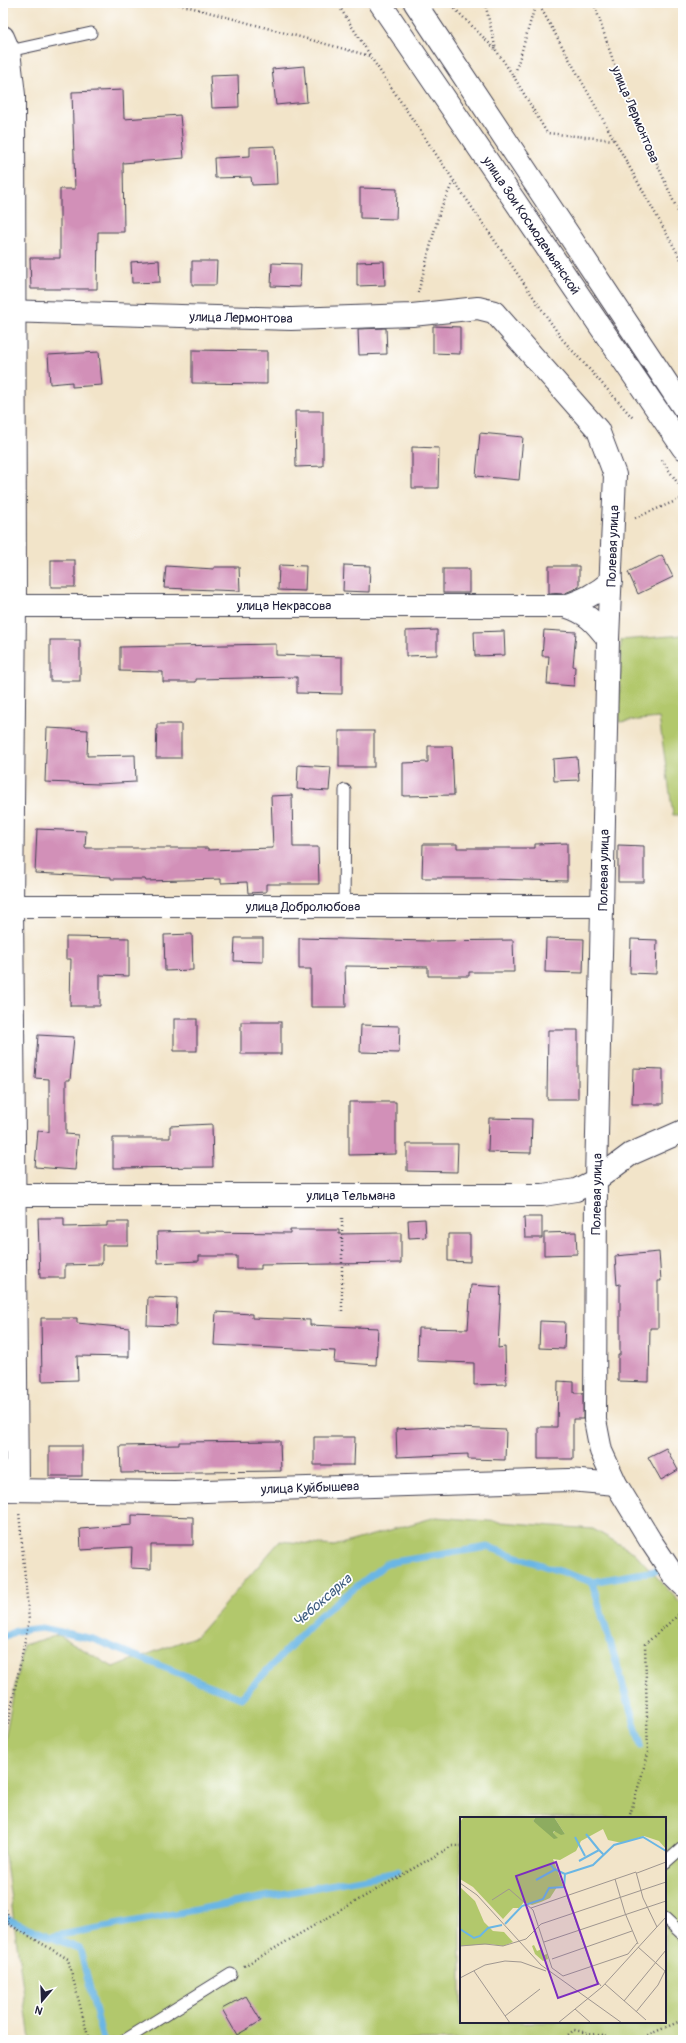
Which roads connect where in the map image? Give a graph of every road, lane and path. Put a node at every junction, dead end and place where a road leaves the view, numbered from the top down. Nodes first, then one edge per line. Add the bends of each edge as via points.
1 (10, 3) edge
2 (175, 3) edge
3 (337, 3) edge
4 (380, 3) edge
5 (415, 3) edge
6 (449, 3) edge
7 (485, 3) edge
8 (537, 3) edge
9 (594, 3) edge
10 (3, 6) edge
11 (91, 33) dead end
12 (6, 44) edge
13 (496, 50) junction
14 (370, 56) junction
15 (514, 77) junction
16 (614, 140) junction
17 (454, 181) junction
18 (683, 223) edge
19 (683, 263) edge
20 (478, 308) joint
21 (9, 311) edge
22 (412, 314) junction
23 (683, 407) edge
24 (637, 423) dead end
25 (683, 448) edge
26 (658, 454) dead end
27 (683, 491) edge
28 (683, 498) edge
29 (612, 528) junction
30 (610, 581) junction
31 (9, 605) edge
32 (565, 606) junction
33 (608, 639) junction
34 (345, 790) dead end
35 (8, 906) edge
36 (344, 906) junction
37 (602, 906) junction
38 (683, 1131) edge
39 (596, 1180) junction
40 (9, 1195) edge
41 (342, 1195) junction
42 (342, 1311) dead end
43 (616, 1484) junction
44 (10, 1490) edge
45 (679, 1580) edge
46 (683, 1611) edge
47 (3, 1748) edge
48 (629, 1817) edge
49 (460, 1846) edge
50 (683, 1847) edge
51 (666, 1862) edge
52 (3, 1902) edge
53 (666, 1919) edge
54 (683, 1936) edge
55 (231, 1974) joint
56 (683, 2020) edge
57 (89, 2040) edge
58 (125, 2040) edge
59 (562, 2040) edge
60 (622, 2040) edge
61 (636, 2040) edge

1 - 10 path
2 - 14 path
3 - 14 path
4 - 25 street, улица Зои Космодемьянской
5 - 23 street, улица Зои Космодемьянской
6 - 13 path
7 - 13 path
8 - 15 path
8 - 16 path
9 - 18 path, улица Лермонтова via 615,67
11 - 12 lane
12 - 21 street via 14,95
13 - 15 path
14 - 17 path
15 - 16 path via 547,133
16 - 19 path
17 - 22 path via 440,210
17 - 24 path via 562,338
20 - 22 street, улица Лермонтова
20 - 29 street, Полевая улица via 494,312 598,430 615,474
21 - 22 street, улица Лермонтова via 291,319
21 - 31 street
26 - 27 path
28 - 29 path
29 - 30 street, Полевая улица
30 - 32 street, улица Некрасова via 585,600
30 - 33 street, Полевая улица
31 - 32 street, улица Некрасова
31 - 35 street
32 - 33 street, улица Некрасова via 586,614 595,621
33 - 37 street, Полевая улица
34 - 36 lane
35 - 36 street, улица Добролюбова
35 - 40 street
36 - 37 street, улица Добролюбова
37 - 39 street, Полевая улица
38 - 39 street, улица Тельмана via 631,1154
39 - 41 street, улица Тельмана via 576,1190 543,1195
39 - 43 street, Полевая улица via 595,1420 601,1451
40 - 41 street, улица Тельмана
40 - 44 street
41 - 42 path
43 - 44 street, улица Куйбышева via 569,1480 174,1492
43 - 45 street, Полевая улица via 650,1540
44 - 47 path via 29,1620
46 - 48 path via 645,1644 648,1754
49 - 55 path via 452,1846
50 - 51 lane
52 - 57 path via 9,1918 7,1923 68,1959
53 - 54 lane
55 - 58 lane
56 - 61 path
59 - 60 path via 574,2030

